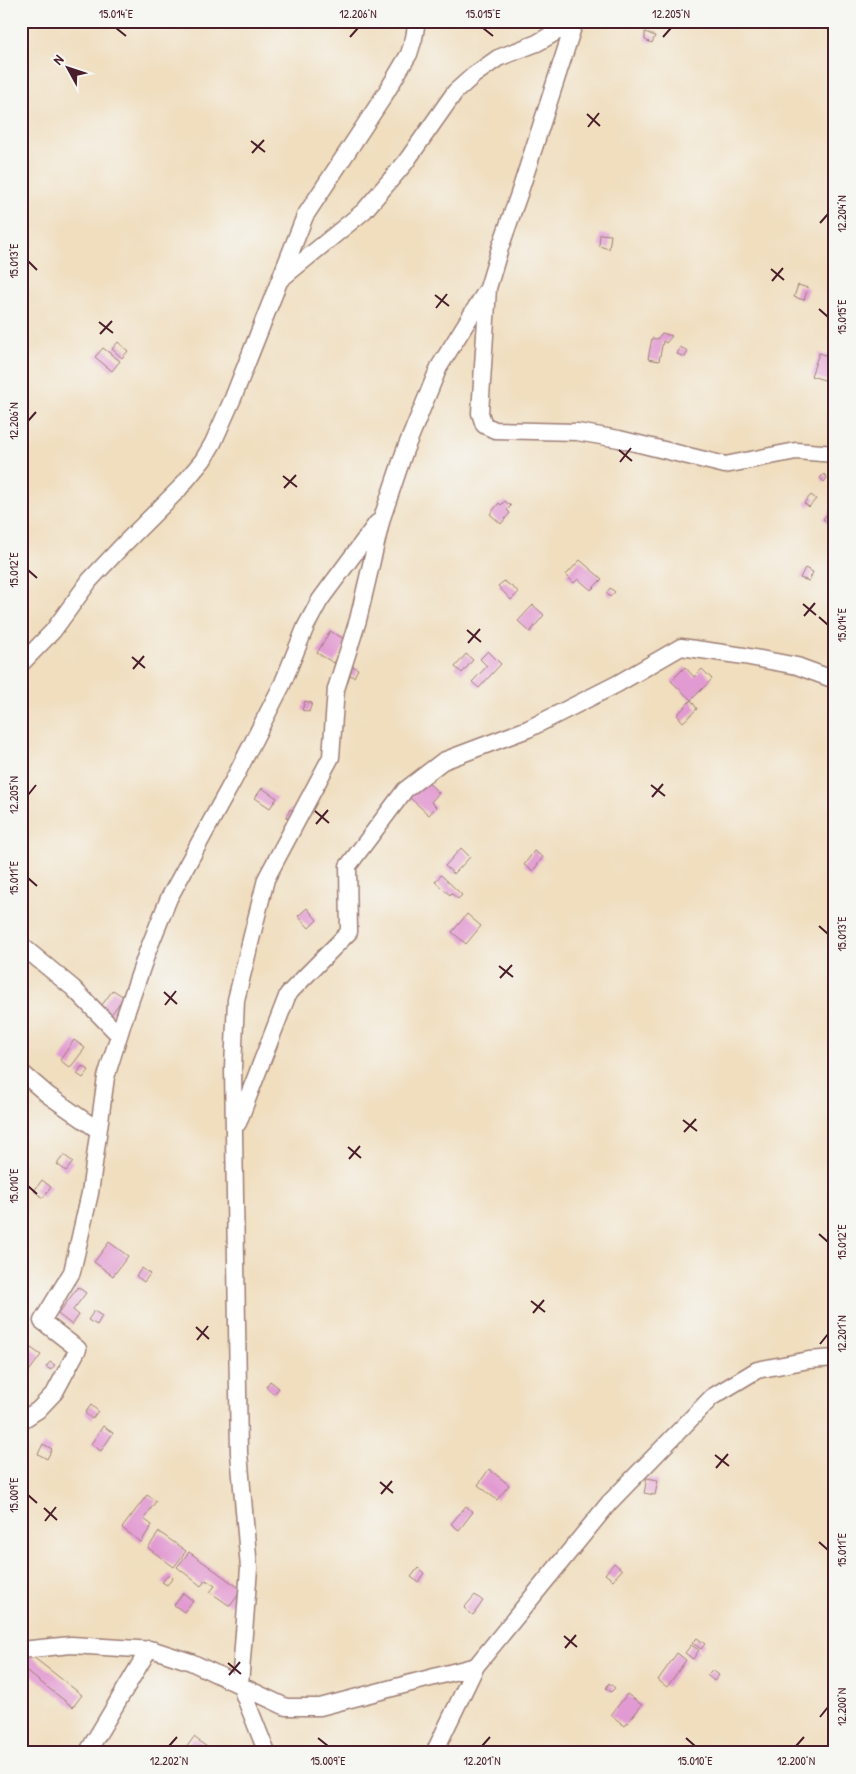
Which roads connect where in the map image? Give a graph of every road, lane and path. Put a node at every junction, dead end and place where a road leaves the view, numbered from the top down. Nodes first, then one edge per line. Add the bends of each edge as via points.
1 (417, 21) edge
2 (575, 21) edge
3 (279, 280) junction
4 (488, 288) junction
5 (835, 454) edge
6 (382, 518) junction
7 (21, 664) edge
8 (835, 680) edge
9 (21, 946) edge
10 (119, 1035) junction
11 (21, 1072) edge
12 (98, 1130) junction
13 (234, 1132) junction
14 (835, 1358) edge
15 (21, 1421) edge
16 (149, 1649) junction
17 (21, 1650) edge
18 (476, 1666) junction
19 (240, 1685) junction
20 (87, 1753) edge
21 (267, 1753) edge
22 (434, 1753) edge

1 - 3 street via 409,54 306,216
2 - 3 street via 498,58 474,75 455,92 405,163 364,211
2 - 4 street
3 - 7 street via 233,398 203,460 90,580 53,631
4 - 5 street via 480,413 484,425 495,430 518,432 585,433 725,465 796,451
4 - 6 street via 439,367
6 - 10 street via 320,600 306,626 282,685 168,898
6 - 13 street via 358,620 336,689 332,757 266,879 245,962 236,1000
8 - 13 street via 797,666 681,647 528,729 443,762 405,790 348,866 349,932 288,994
9 - 10 street via 73,988
10 - 12 street via 106,1077
11 - 12 street
12 - 15 street via 90,1192 72,1272 42,1320 78,1349 55,1392 38,1410
13 - 19 street via 239,1453 249,1568
14 - 18 street via 757,1370 712,1397 609,1502
16 - 17 street via 71,1645
16 - 19 street via 191,1662
16 - 20 street
18 - 19 street via 320,1707 286,1707
18 - 22 street
19 - 21 street

